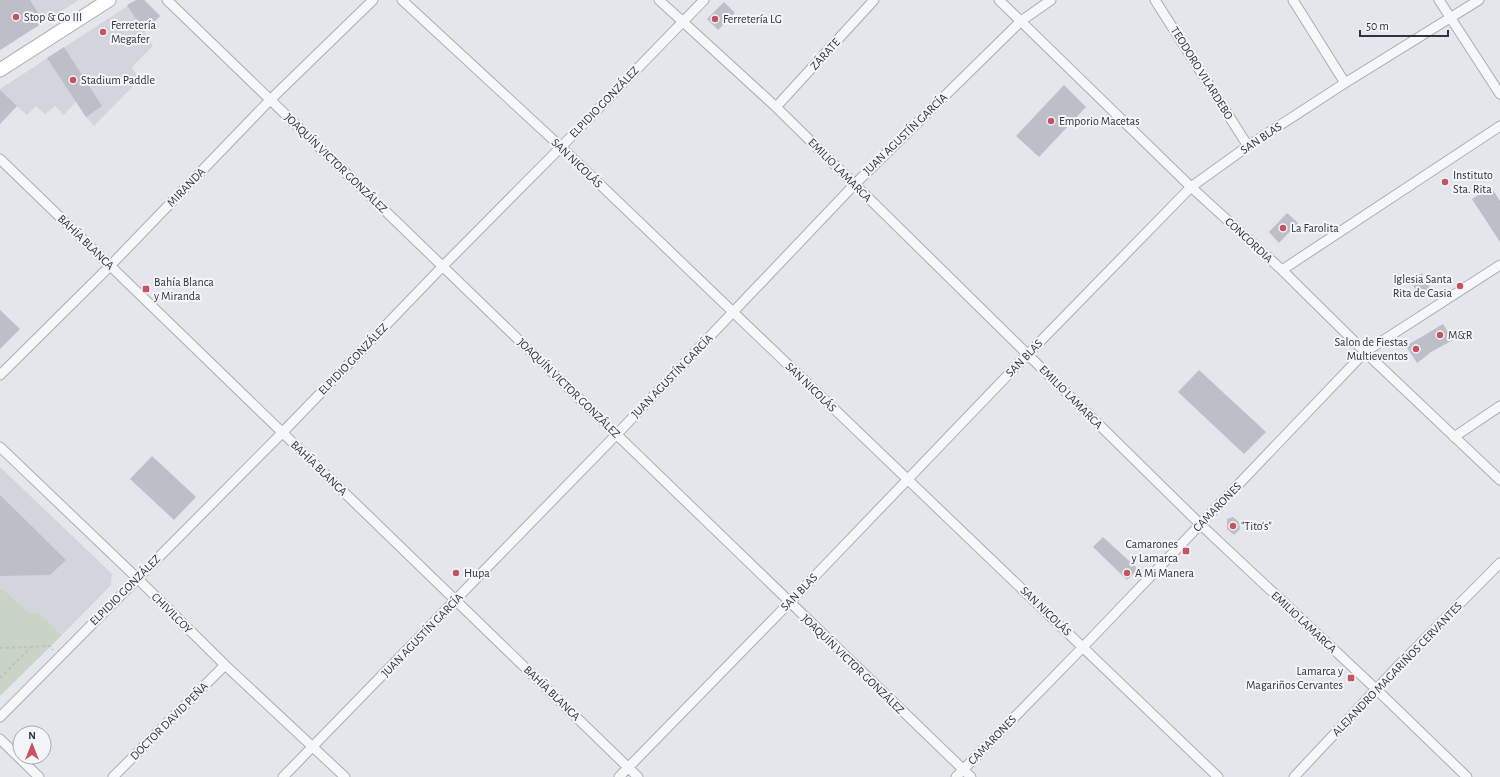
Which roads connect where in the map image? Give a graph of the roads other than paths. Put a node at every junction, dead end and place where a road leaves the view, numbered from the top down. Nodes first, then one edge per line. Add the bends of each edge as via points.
1 (109, 0) edge
2 (167, 0) edge
3 (373, 0) edge
4 (402, 0) edge
5 (659, 0) edge
6 (704, 0) edge
7 (874, 0) edge
8 (999, 0) edge
9 (1051, 0) edge
10 (1155, 0) edge
11 (1293, 0) edge
12 (1438, 0) edge
13 (1479, 0) edge
14 (1451, 18) junction
15 (1022, 20) junction
16 (682, 22) junction
17 (0, 70) edge
18 (1345, 83) junction
19 (1500, 94) edge
20 (270, 100) junction
21 (776, 107) junction
22 (1500, 126) edge
23 (1248, 146) junction
24 (561, 147) junction
25 (0, 159) edge
26 (854, 184) junction
27 (1191, 187) junction
28 (1500, 265) edge
29 (110, 266) junction
30 (442, 266) junction
31 (1282, 270) junction
32 (733, 313) junction
33 (1365, 352) junction
34 (1028, 354) junction
35 (0, 375) edge
36 (1500, 406) edge
37 (282, 433) junction
38 (616, 434) junction
39 (1454, 437) junction
40 (0, 447) edge
41 (908, 479) junction
42 (1500, 480) edge
43 (1200, 524) junction
44 (1500, 563) edge
45 (137, 578) junction
46 (456, 600) junction
47 (789, 602) junction
48 (1083, 647) junction
49 (225, 665) junction
50 (1377, 690) junction
51 (0, 717) edge
52 (0, 739) edge
53 (313, 747) junction
54 (628, 768) junction
55 (963, 770) junction
56 (39, 777) edge
57 (113, 777) edge
58 (283, 777) edge
59 (345, 777) edge
60 (619, 777) edge
61 (638, 777) edge
62 (956, 777) edge
63 (971, 777) edge
64 (1218, 777) edge
65 (1294, 777) edge
66 (1467, 777) edge

1 - 17 street
2 - 20 street, JOAQUÍN VICTOR GONZÁLEZ
3 - 20 street, MIRANDA
4 - 24 street, SAN NICOLÁS
5 - 16 street, EMILIO LAMARCA
6 - 16 street, ELPIDIO GONZÁLEZ
7 - 21 street, ZÁRATE
8 - 15 street, CONCORDIA
9 - 15 street, JUAN AGUSTÍN GARCÍA
10 - 23 street, TEODORO VILARDEBO
11 - 18 street
12 - 14 street
13 - 14 street, SAN BLAS
14 - 18 street, SAN BLAS
14 - 19 street
15 - 26 street, JUAN AGUSTÍN GARCÍA
15 - 27 street, CONCORDIA
16 - 21 street, EMILIO LAMARCA
16 - 24 street, ELPIDIO GONZÁLEZ
18 - 23 street, SAN BLAS
20 - 29 street, MIRANDA
20 - 30 street, JOAQUÍN VICTOR GONZÁLEZ
21 - 26 street, EMILIO LAMARCA
22 - 31 street
23 - 27 street, SAN BLAS
24 - 30 street, ELPIDIO GONZÁLEZ
24 - 32 street, SAN NICOLÁS
25 - 29 street, BAHÍA BLANCA
26 - 32 street, JUAN AGUSTÍN GARCÍA
26 - 34 street, EMILIO LAMARCA
27 - 31 street, CONCORDIA
27 - 34 street, SAN BLAS
28 - 33 street, CAMARONES
29 - 35 street, MIRANDA
29 - 37 street, BAHÍA BLANCA
30 - 37 street, ELPIDIO GONZÁLEZ
30 - 38 street, JOAQUÍN VICTOR GONZÁLEZ
31 - 33 street, CONCORDIA
32 - 38 street, JUAN AGUSTÍN GARCÍA
32 - 41 street, SAN NICOLÁS
33 - 39 street, CONCORDIA
33 - 43 street, CAMARONES
34 - 41 street, SAN BLAS
34 - 43 street, EMILIO LAMARCA
36 - 39 street
37 - 45 street, ELPIDIO GONZÁLEZ
37 - 46 street, BAHÍA BLANCA
38 - 46 street, JUAN AGUSTÍN GARCÍA
38 - 47 street, JOAQUÍN VICTOR GONZÁLEZ
39 - 42 street, CONCORDIA
40 - 45 street, CHIVILCOY
41 - 47 street, SAN BLAS
41 - 48 street, SAN NICOLÁS
43 - 48 street, CAMARONES
43 - 50 street, EMILIO LAMARCA
44 - 50 street, ALEJANDRO MAGARIÑOS CERVANTES
45 - 49 street, CHIVILCOY
45 - 51 street, ELPIDIO GONZÁLEZ
46 - 53 street, JUAN AGUSTÍN GARCÍA
46 - 54 street, BAHÍA BLANCA
47 - 54 street, SAN BLAS
47 - 55 street, JOAQUÍN VICTOR GONZÁLEZ
48 - 55 street, CAMARONES
48 - 64 street, SAN NICOLÁS
49 - 53 street, CHIVILCOY
49 - 57 street, DOCTOR DAVID PEÑA
50 - 65 street, ALEJANDRO MAGARIÑOS CERVANTES
50 - 66 street, EMILIO LAMARCA
52 - 56 street
53 - 58 street, JUAN AGUSTÍN GARCÍA
53 - 59 street, CHIVILCOY
54 - 60 street, SAN BLAS
54 - 61 street, BAHÍA BLANCA
55 - 62 street, CAMARONES
55 - 63 street, JOAQUÍN VICTOR GONZÁLEZ

